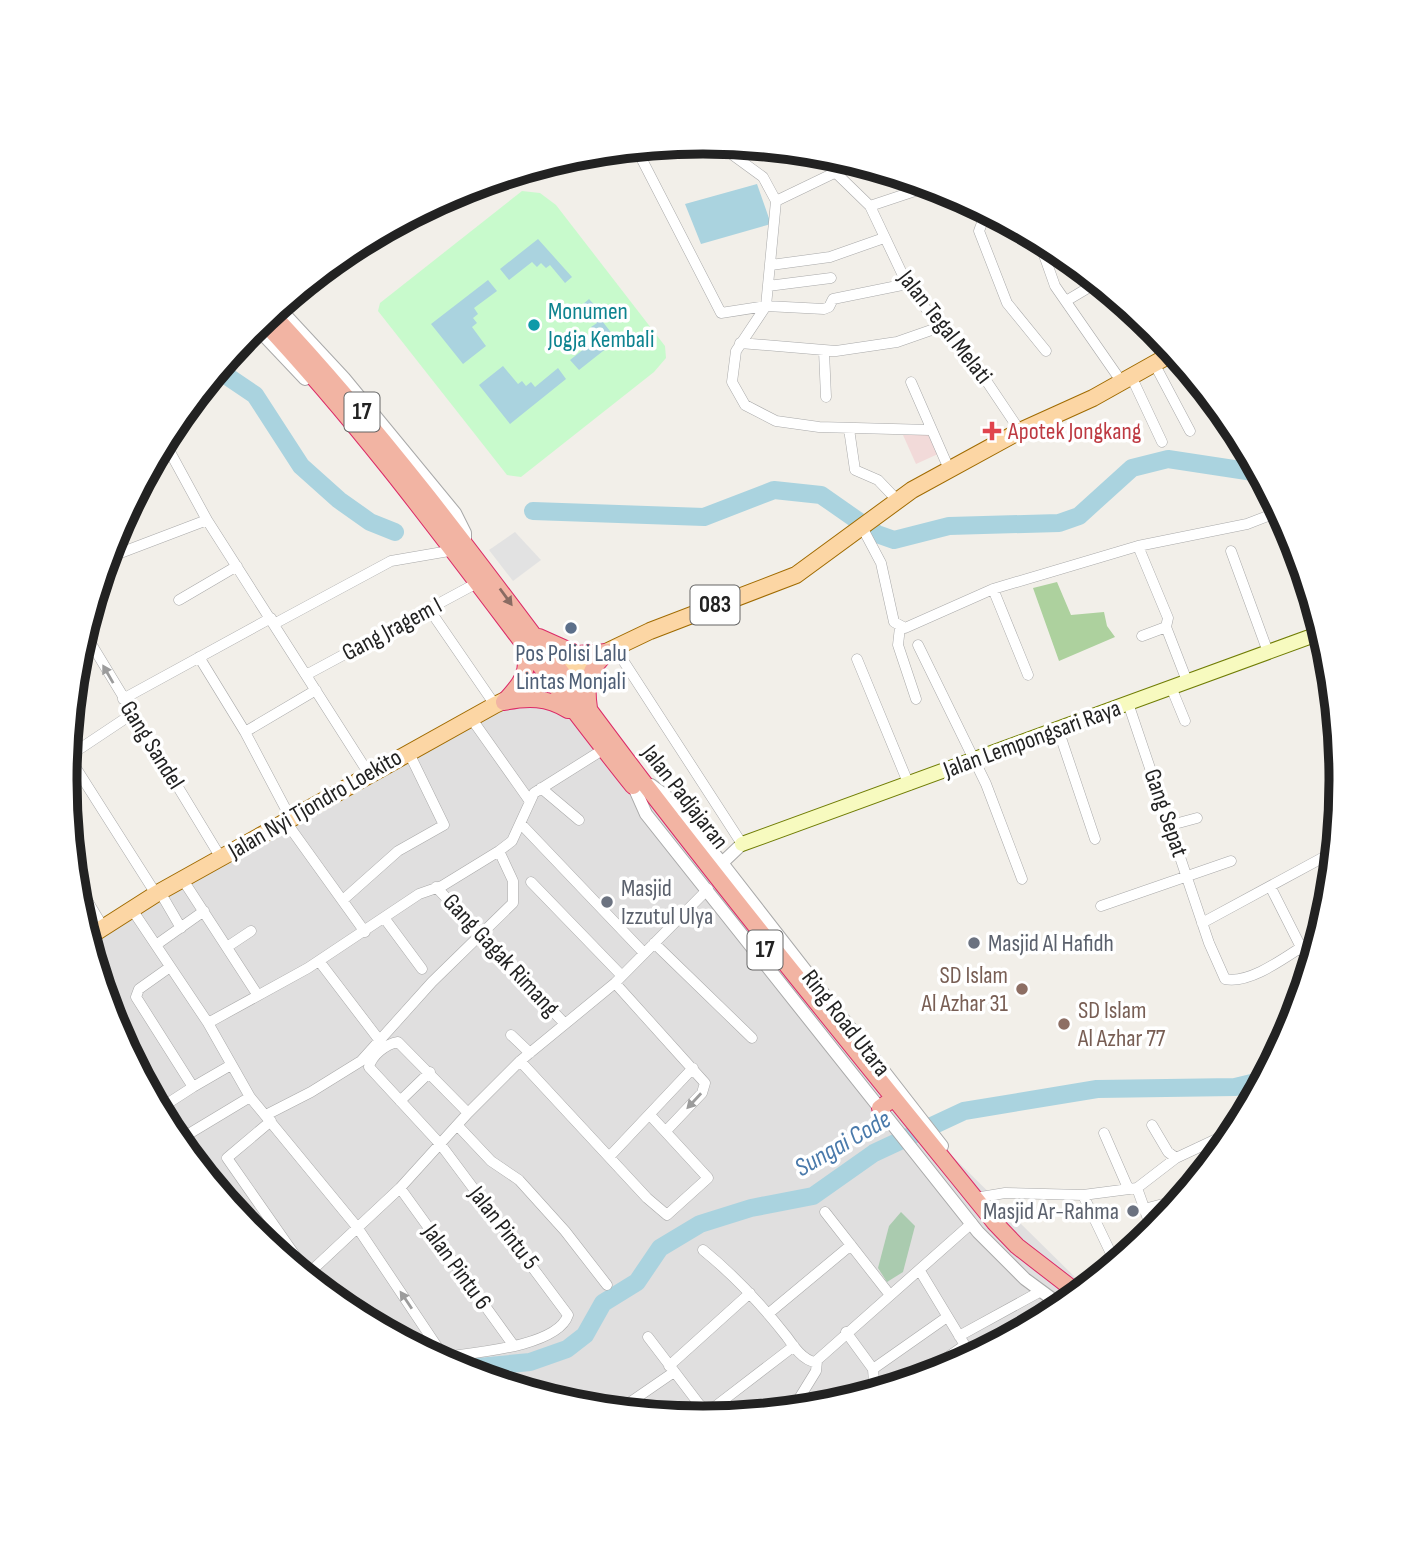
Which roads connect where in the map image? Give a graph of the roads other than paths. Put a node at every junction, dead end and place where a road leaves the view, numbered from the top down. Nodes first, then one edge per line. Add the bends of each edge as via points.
1 (732, 155) edge
2 (641, 157) edge
3 (833, 168) edge
4 (841, 169) edge
5 (835, 172) junction
6 (916, 191) edge
7 (776, 201) junction
8 (870, 206) junction
9 (983, 219) edge
10 (884, 238) junction
11 (1044, 254) edge
12 (771, 265) junction
13 (831, 278) dead end
14 (907, 284) junction
15 (768, 286) junction
16 (1090, 287) edge
17 (1066, 300) junction
18 (766, 306) junction
19 (285, 314) edge
20 (278, 320) edge
21 (940, 327) junction
22 (268, 329) edge
23 (264, 333) edge
24 (740, 343) junction
25 (281, 347) junction
26 (824, 351) junction
27 (1046, 351) dead end
28 (1166, 358) edge
29 (1155, 365) junction
30 (1126, 379) junction
31 (911, 382) dead end
32 (826, 397) dead end
33 (849, 429) junction
34 (930, 430) junction
35 (1190, 431) dead end
36 (1020, 432) junction
37 (1162, 442) dead end
38 (170, 452) edge
39 (948, 469) junction
40 (898, 501) junction
41 (1271, 516) edge
42 (207, 520) junction
43 (865, 527) junction
44 (1138, 546) junction
45 (456, 548) junction
46 (1231, 551) dead end
47 (120, 553) edge
48 (237, 566) junction
49 (477, 583) junction
50 (993, 589) junction
51 (179, 600) dead end
52 (429, 609) junction
53 (272, 621) junction
54 (900, 627) junction
55 (1166, 627) junction
56 (531, 632) junction
57 (1142, 636) dead end
58 (1313, 636) edge
59 (92, 645) edge
60 (918, 645) dead end
61 (525, 648) junction
62 (611, 650) junction
63 (1268, 652) junction
64 (199, 657) junction
65 (857, 659) dead end
66 (306, 675) junction
67 (1028, 675) dead end
68 (555, 677) junction
69 (1187, 681) junction
70 (1171, 687) junction
71 (316, 690) junction
72 (123, 699) junction
73 (916, 699) dead end
74 (1128, 703) junction
75 (499, 704) junction
76 (584, 714) junction
77 (132, 715) junction
78 (471, 718) junction
79 (1185, 721) dead end
80 (1058, 729) junction
81 (245, 732) junction
82 (81, 748) dead end
83 (604, 749) junction
84 (408, 751) junction
85 (974, 760) junction
86 (369, 774) junction
87 (77, 779) edge
88 (638, 784) junction
89 (909, 785) junction
90 (541, 788) junction
91 (529, 800) junction
92 (1197, 818) dead end
93 (288, 820) junction
94 (579, 820) dead end
95 (522, 824) junction
96 (1171, 825) junction
97 (1095, 839) dead end
98 (742, 844) junction
99 (499, 851) junction
100 (1326, 856) edge
101 (221, 858) junction
102 (1231, 861) dead end
103 (722, 863) junction
104 (1186, 876) junction
105 (1022, 879) dead end
106 (183, 880) junction
107 (531, 882) dead end
108 (436, 887) junction
109 (1271, 888) junction
110 (708, 889) junction
111 (158, 893) junction
112 (344, 899) junction
113 (90, 904) edge
114 (1101, 906) dead end
115 (131, 908) junction
116 (204, 911) junction
117 (384, 919) junction
118 (1202, 923) junction
119 (103, 927) junction
120 (181, 928) junction
121 (251, 931) dead end
122 (96, 932) edge
123 (365, 932) junction
124 (479, 934) junction
125 (1309, 941) edge
126 (654, 943) junction
127 (156, 945) junction
128 (227, 947) junction
129 (1299, 947) junction
130 (643, 953) junction
131 (1305, 956) edge
132 (319, 961) junction
133 (170, 967) junction
134 (422, 969) dead end
135 (618, 981) junction
136 (257, 994) junction
137 (208, 1023) junction
138 (565, 1024) junction
139 (511, 1035) dead end
140 (752, 1038) dead end
141 (380, 1041) junction
142 (530, 1053) junction
143 (523, 1064) junction
144 (231, 1065) junction
145 (693, 1068) junction
146 (430, 1072) junction
147 (193, 1087) junction
148 (250, 1097) junction
149 (400, 1101) junction
150 (168, 1103) edge
151 (893, 1109) junction
152 (468, 1113) junction
153 (650, 1115) junction
154 (269, 1118) junction
155 (1152, 1125) dead end
156 (458, 1126) junction
157 (666, 1132) junction
158 (1104, 1133) dead end
159 (188, 1135) edge
160 (1216, 1139) edge
161 (923, 1142) junction
162 (441, 1146) junction
163 (610, 1156) junction
164 (1176, 1158) junction
165 (400, 1188) junction
166 (1132, 1188) junction
167 (1083, 1195) junction
168 (978, 1197) junction
169 (1165, 1203) edge
170 (1144, 1209) junction
171 (825, 1212) dead end
172 (1149, 1221) edge
173 (972, 1223) junction
174 (357, 1227) junction
175 (851, 1245) junction
176 (703, 1250) dead end
177 (1112, 1255) edge
178 (296, 1256) edge
179 (313, 1270) edge
180 (920, 1271) junction
181 (1076, 1284) edge
182 (607, 1285) dead end
183 (1071, 1287) edge
184 (1041, 1291) junction
185 (1066, 1291) edge
186 (750, 1293) junction
187 (890, 1295) junction
188 (1053, 1300) edge
189 (768, 1314) junction
190 (947, 1317) junction
191 (846, 1332) junction
192 (959, 1336) junction
193 (648, 1337) dead end
194 (433, 1345) edge
195 (965, 1345) junction
196 (514, 1346) junction
197 (794, 1346) junction
198 (967, 1348) edge
199 (456, 1356) edge
200 (949, 1357) edge
201 (816, 1365) junction
202 (671, 1369) junction
203 (873, 1369) junction
204 (873, 1383) edge
205 (798, 1399) edge
206 (630, 1402) edge
207 (699, 1404) edge
208 (722, 1406) edge

1 - 7 street via 763,177
2 - 18 street via 717,310 724,314
3 - 5 street, Jalan Tegal Melati
4 - 5 street
5 - 7 street
5 - 8 street, Jalan Tegal Melati
6 - 8 street
7 - 12 street
8 - 10 street, Jalan Tegal Melati
9 - 27 street via 979,231 1007,303
10 - 12 street via 830,257
10 - 14 street, Jalan Tegal Melati
11 - 17 street via 1055,286
12 - 15 street
13 - 15 street
14 - 18 street via 833,299 824,309
14 - 21 street, Jalan Tegal Melati
15 - 18 street
16 - 17 street
17 - 30 street
18 - 24 street
19 - 45 street via 456,513 465,533
20 - 45 highway, Jalan Padjajaran / 17 via 375,428
21 - 26 street via 897,342
21 - 36 street, Jalan Tegal Melati via 973,361
22 - 25 highway, Jalan Padjajaran / 17
23 - 25 street
24 - 26 street
24 - 33 street via 732,382 749,409 776,421
25 - 45 highway, Jalan Padjajaran / 17 via 339,404
26 - 32 street
28 - 29 main road, 083
29 - 30 main road, 083
29 - 35 street
30 - 36 main road, 083
30 - 37 street
31 - 34 street
33 - 34 street
33 - 40 street via 855,470 878,480
34 - 39 street
36 - 39 main road, 083
38 - 42 street
39 - 40 main road, 083
40 - 43 main road, 083
41 - 44 street
42 - 47 street
42 - 48 street
43 - 54 street via 881,563 894,622
43 - 62 main road, 083 via 796,575
44 - 50 street
44 - 55 street via 1168,618
45 - 49 highway, Jalan Padjajaran / 17
45 - 53 street via 391,561
45 -> 56 highway, Jalan Padjajaran / 17
46 - 63 street
48 - 51 street
48 - 53 street
49 - 52 street, Gang Jragem I
49 - 61 highway, Jalan Padjajaran / 17
50 - 54 street via 946,612
50 - 67 street
52 - 66 street, Gang Jragem I
52 - 75 street
53 - 64 street
53 - 66 street
54 - 73 street via 898,645
55 - 57 street
55 - 69 street
56 - 62 highway via 565,651 590,655
56 - 68 highway, Jalan Padjajaran / 17
58 - 63 main road, Jalan Lempongsari Raya
72 -> 59 street, Gang Sandel
60 - 85 street
61 - 68 highway, Jalan Padjajaran / 17
61 - 75 highway via 523,679
62 - 68 main road, 083
62 - 76 highway via 587,679
62 - 98 street
63 - 69 main road, Jalan Lempongsari Raya
64 - 72 street
64 - 81 street
65 - 89 street
66 - 71 street
68 - 75 main road, Jalan Nyi Tjondro Loekito
68 - 76 highway, Jalan Padjajaran / 17
69 - 70 main road, Jalan Lempongsari Raya
70 - 74 main road, Jalan Lempongsari Raya
70 - 79 street
71 - 81 street
71 - 86 street
72 - 77 street, Gang Sandel
74 - 80 main road, Jalan Lempongsari Raya
74 - 96 street, Gang Sepat
75 - 76 highway via 541,699
75 - 78 main road, Jalan Nyi Tjondro Loekito
76 - 83 highway, Jalan Padjajaran / 17
76 - 88 highway, Jalan Padjajaran / 17
77 - 82 street
77 - 101 street, Gang Sandel
78 - 84 main road, Jalan Nyi Tjondro Loekito
78 - 91 street
80 - 85 main road, Jalan Lempongsari Raya
80 - 97 street
81 - 93 street
83 - 88 highway, Jalan Padjajaran / 17
83 - 90 street
84 - 86 main road, Jalan Nyi Tjondro Loekito
84 - 112 street via 444,825 398,851
85 - 89 main road, Jalan Lempongsari Raya
85 - 105 street
86 - 93 main road, Jalan Nyi Tjondro Loekito
87 - 111 street
88 - 103 street, Ring Road Utara via 666,796
88 - 110 street, Ring Road Utara via 646,814
88 - 151 highway, Jalan Padjajaran / 17
89 - 98 main road, Jalan Lempongsari Raya
90 - 91 street
90 - 94 street
91 - 95 street
92 - 96 street
93 - 101 main road, Jalan Nyi Tjondro Loekito
93 - 112 street
95 - 99 street
95 - 130 street
96 - 104 street, Gang Sepat
98 - 103 street
99 - 108 street
99 - 124 street via 513,881 514,901
100 - 109 street
101 - 106 main road, Jalan Nyi Tjondro Loekito
102 - 104 street
103 - 151 street, Ring Road Utara
104 - 114 street
104 - 118 street, Gang Sepat
106 - 111 main road, Jalan Nyi Tjondro Loekito
106 - 116 street
107 - 135 street
108 - 117 street
108 - 124 street, Gang Gagak Rimang
109 - 118 street
109 - 129 street
110 - 126 street
110 - 151 street, Ring Road Utara
111 - 115 main road, Jalan Nyi Tjondro Loekito
111 - 120 street
112 - 123 street
113 - 119 street
115 - 119 main road, Jalan Nyi Tjondro Loekito
115 - 127 street
116 - 120 street
116 - 128 street
117 - 123 street
117 - 134 street
118 - 129 street, Gang Sepat via 1225,979 1254,975
119 - 122 main road, Jalan Nyi Tjondro Loekito
120 - 127 street
121 - 128 street
123 - 132 street
124 - 138 street, Gang Gagak Rimang
124 - 141 street
125 - 129 street
126 - 130 street
126 - 140 street
127 - 133 street
128 - 136 street
129 - 131 street
130 - 135 street
132 - 136 street
132 - 141 street
133 - 137 street
133 - 147 street via 139,989 136,997
135 - 138 street
135 - 145 street
136 - 137 street
137 - 144 street
138 - 142 street
139 - 142 street
141 - 154 street via 344,1073
142 - 143 street
143 - 152 street
143 - 163 street
144 - 147 street
144 - 148 street
145 - 153 street
145 -> 157 street via 706,1086
146 - 149 street
146 - 149 street, Jalan Pintu 5 via 398,1042 370,1061 369,1068
146 - 152 street
147 - 150 street
148 - 154 street
148 - 159 street
149 - 162 street, Jalan Pintu 5
151 - 161 highway, Jalan Padjajaran / 17
152 - 156 street
153 - 157 street
153 - 163 street
154 - 174 street
154 - 178 street via 228,1154 227,1160
155 - 164 street
156 - 162 street
156 - 182 street via 491,1161 519,1180
157 - 163 street via 708,1178 669,1214 663,1214
158 - 166 street
160 - 164 street
161 - 168 highway, Jalan Padjajaran / 17
161 - 173 street
161 - 185 highway, Jalan Padjajaran / 17 via 1002,1240
162 - 165 street
162 - 196 street, Jalan Pintu 5 via 568,1311 563,1325
164 - 166 street
165 - 174 street
165 - 196 street, Jalan Pintu 6
166 - 167 street
166 - 170 street
167 - 168 street via 1037,1192
167 - 177 street
168 - 181 street via 1047,1264
168 - 183 highway, Jalan Padjajaran / 17 via 1017,1246
169 - 170 street
170 - 172 street
171 - 175 street
173 - 180 street
173 - 184 street
174 - 179 street
194 -> 174 street
175 - 187 street
175 - 189 street
176 - 186 street
180 - 187 street
180 - 190 street
184 - 188 street
184 - 192 street
186 - 189 street
186 - 202 street
187 - 191 street
189 - 197 street
190 - 192 street
190 - 203 street
191 - 201 street
191 - 203 street
192 - 195 street
193 - 202 street
195 - 198 street
195 - 200 street
196 - 199 street
197 - 201 street
197 - 208 street
201 - 205 street
202 - 206 street
202 - 207 street
203 - 204 street

